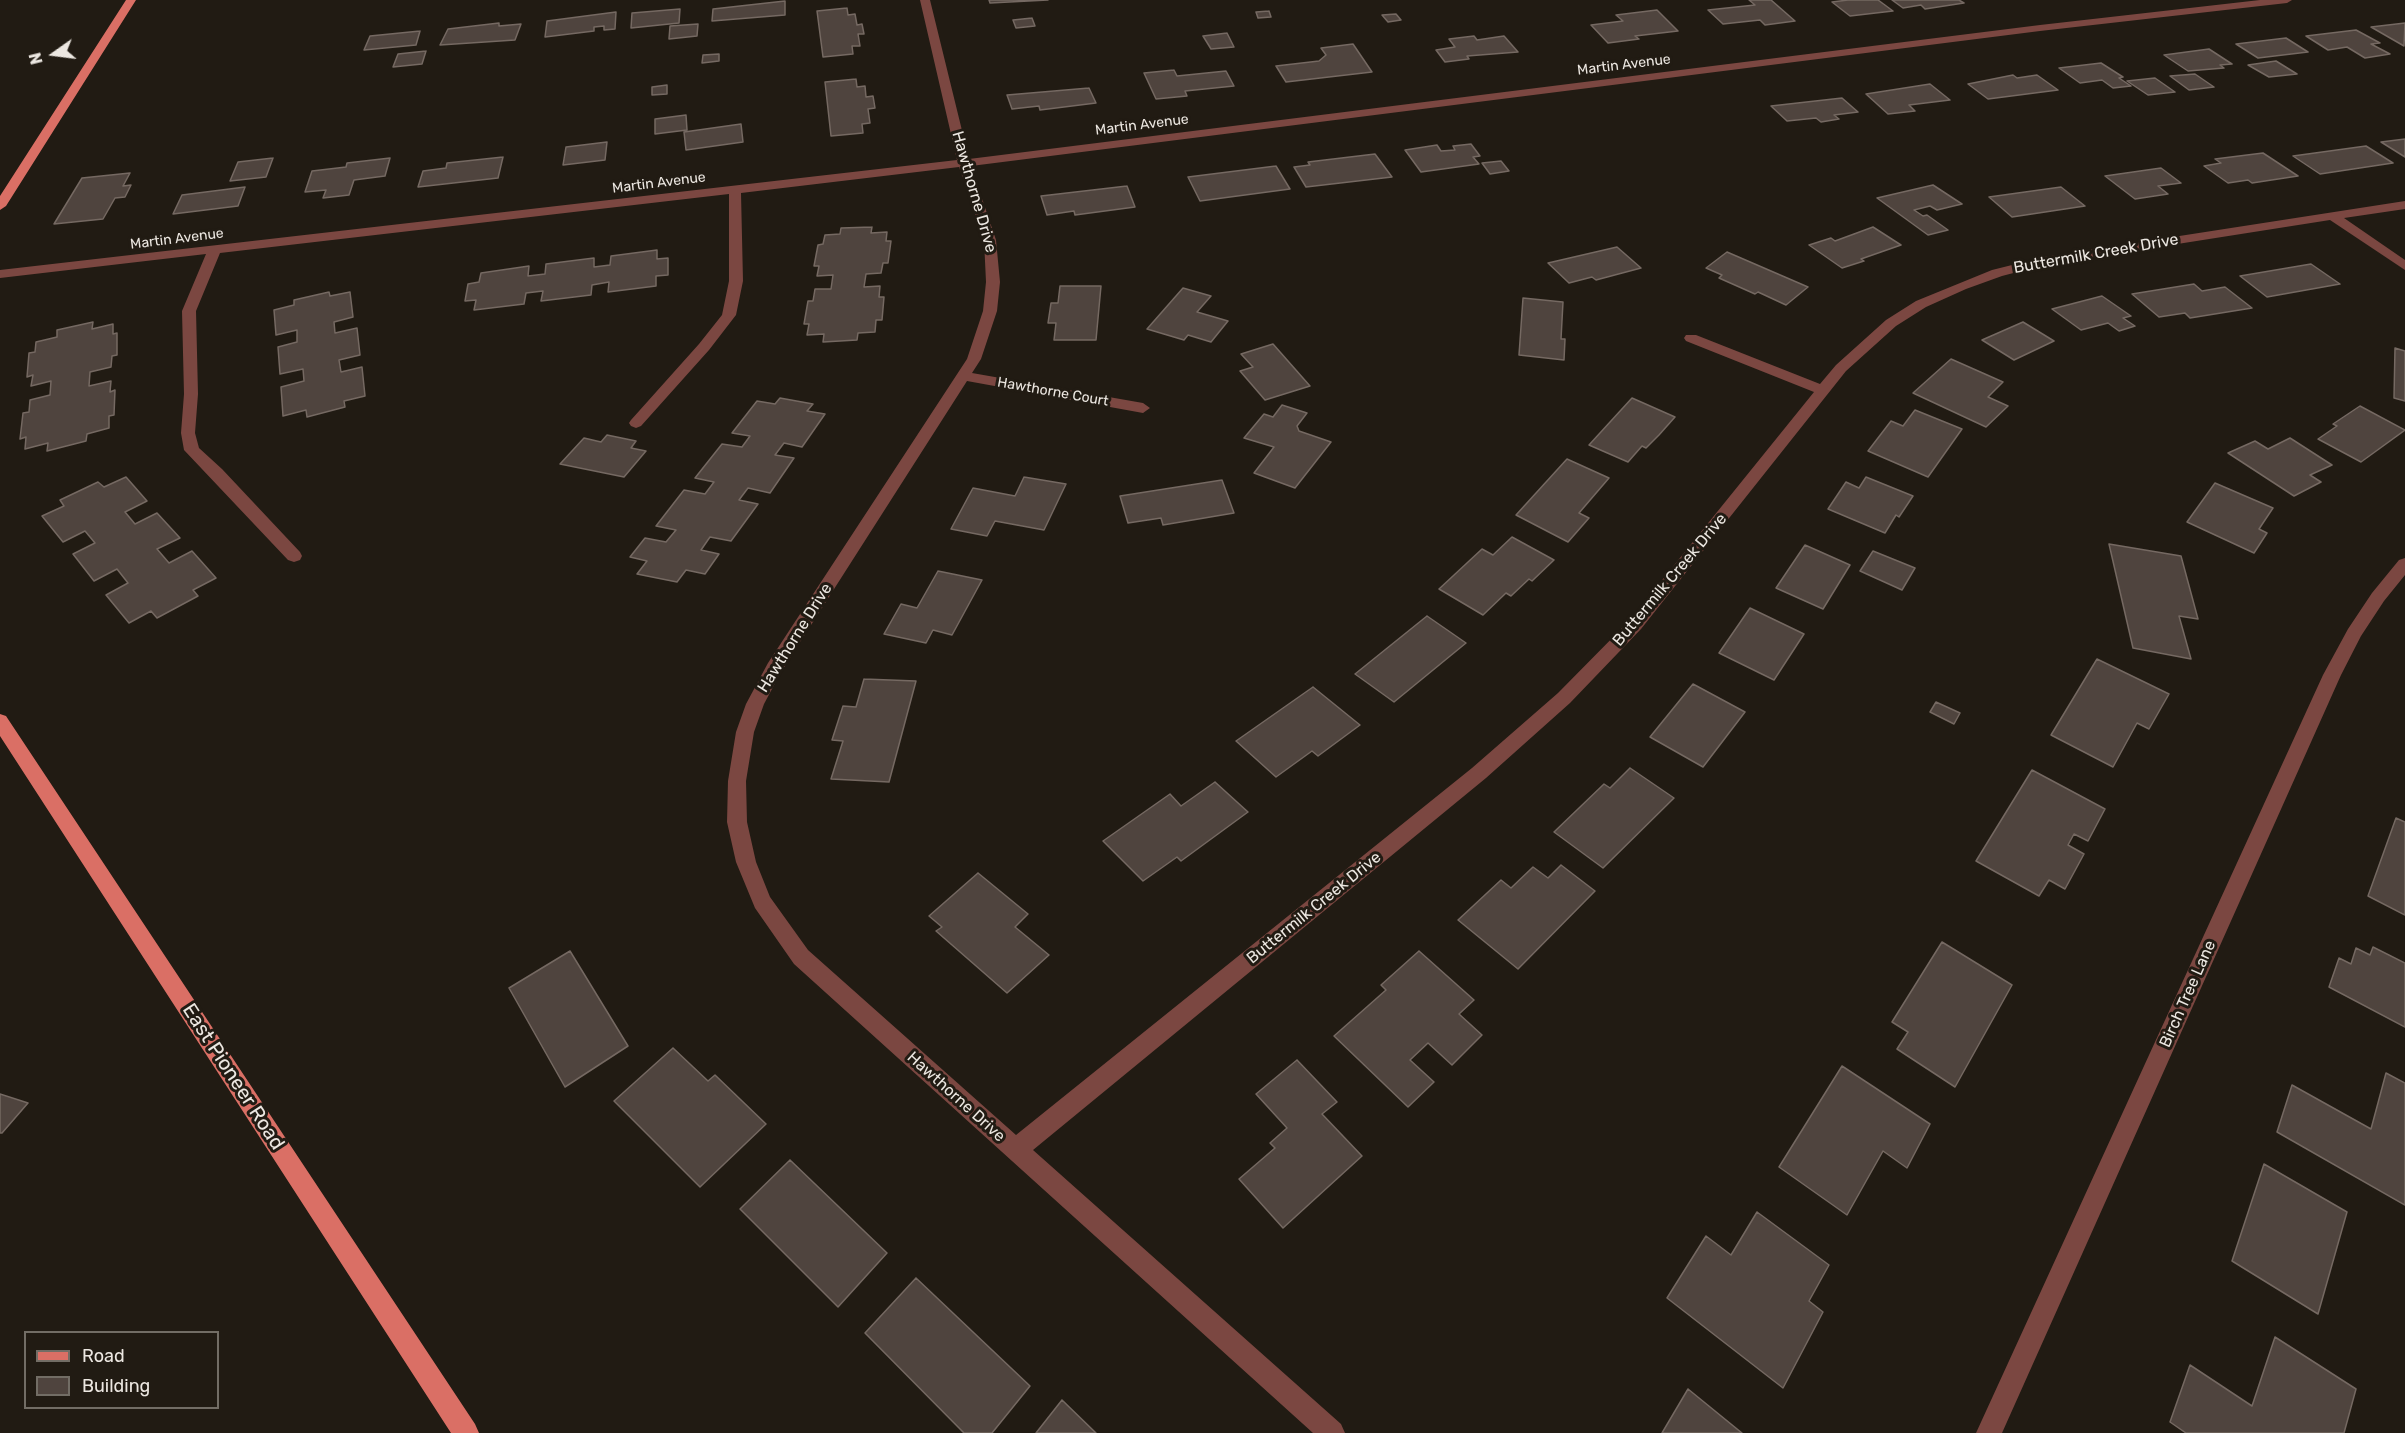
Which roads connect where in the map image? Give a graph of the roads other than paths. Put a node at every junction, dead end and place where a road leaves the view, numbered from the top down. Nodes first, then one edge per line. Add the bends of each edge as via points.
1 (131, 0) edge
2 (925, 0) edge
3 (2287, 0) edge
4 (964, 163) junction
5 (735, 189) junction
6 (2405, 205) edge
7 (0, 206) edge
8 (2332, 216) junction
9 (215, 249) junction
10 (2405, 266) edge
11 (0, 274) edge
12 (1691, 338) dead end
13 (963, 376) junction
14 (1824, 391) junction
15 (1143, 408) dead end
16 (636, 423) dead end
17 (294, 556) dead end
18 (2405, 564) edge
19 (0, 721) edge
20 (1014, 1149) junction
21 (466, 1433) edge
22 (1332, 1433) edge
23 (1989, 1433) edge

1 - 7 main road
2 - 4 street, Hawthorne Drive
3 - 4 street, Martin Avenue
4 - 5 street, Martin Avenue
4 - 13 street, Hawthorne Drive via 988,232 993,260 992,299 985,328
5 - 9 street, Martin Avenue
5 - 16 street via 736,281 729,315
6 - 8 street, Buttermilk Creek Drive
8 - 10 street
8 - 14 street, Buttermilk Creek Drive via 2060,257 1982,278 1891,323 1855,354
9 - 11 street, Martin Avenue
9 - 17 street via 189,311 188,433 192,450
12 - 14 street
13 - 15 street, Hawthorne Court
13 - 20 street, Hawthorne Drive via 764,686 745,732 739,761 737,822 746,862 762,902 801,957
14 - 20 street, Buttermilk Creek Drive via 1635,625 1564,699 1479,773
18 - 23 street, Birch Tree Lane via 2354,633 2332,675
19 - 21 main road, East Pioneer Road
20 - 22 street, Hawthorne Drive

